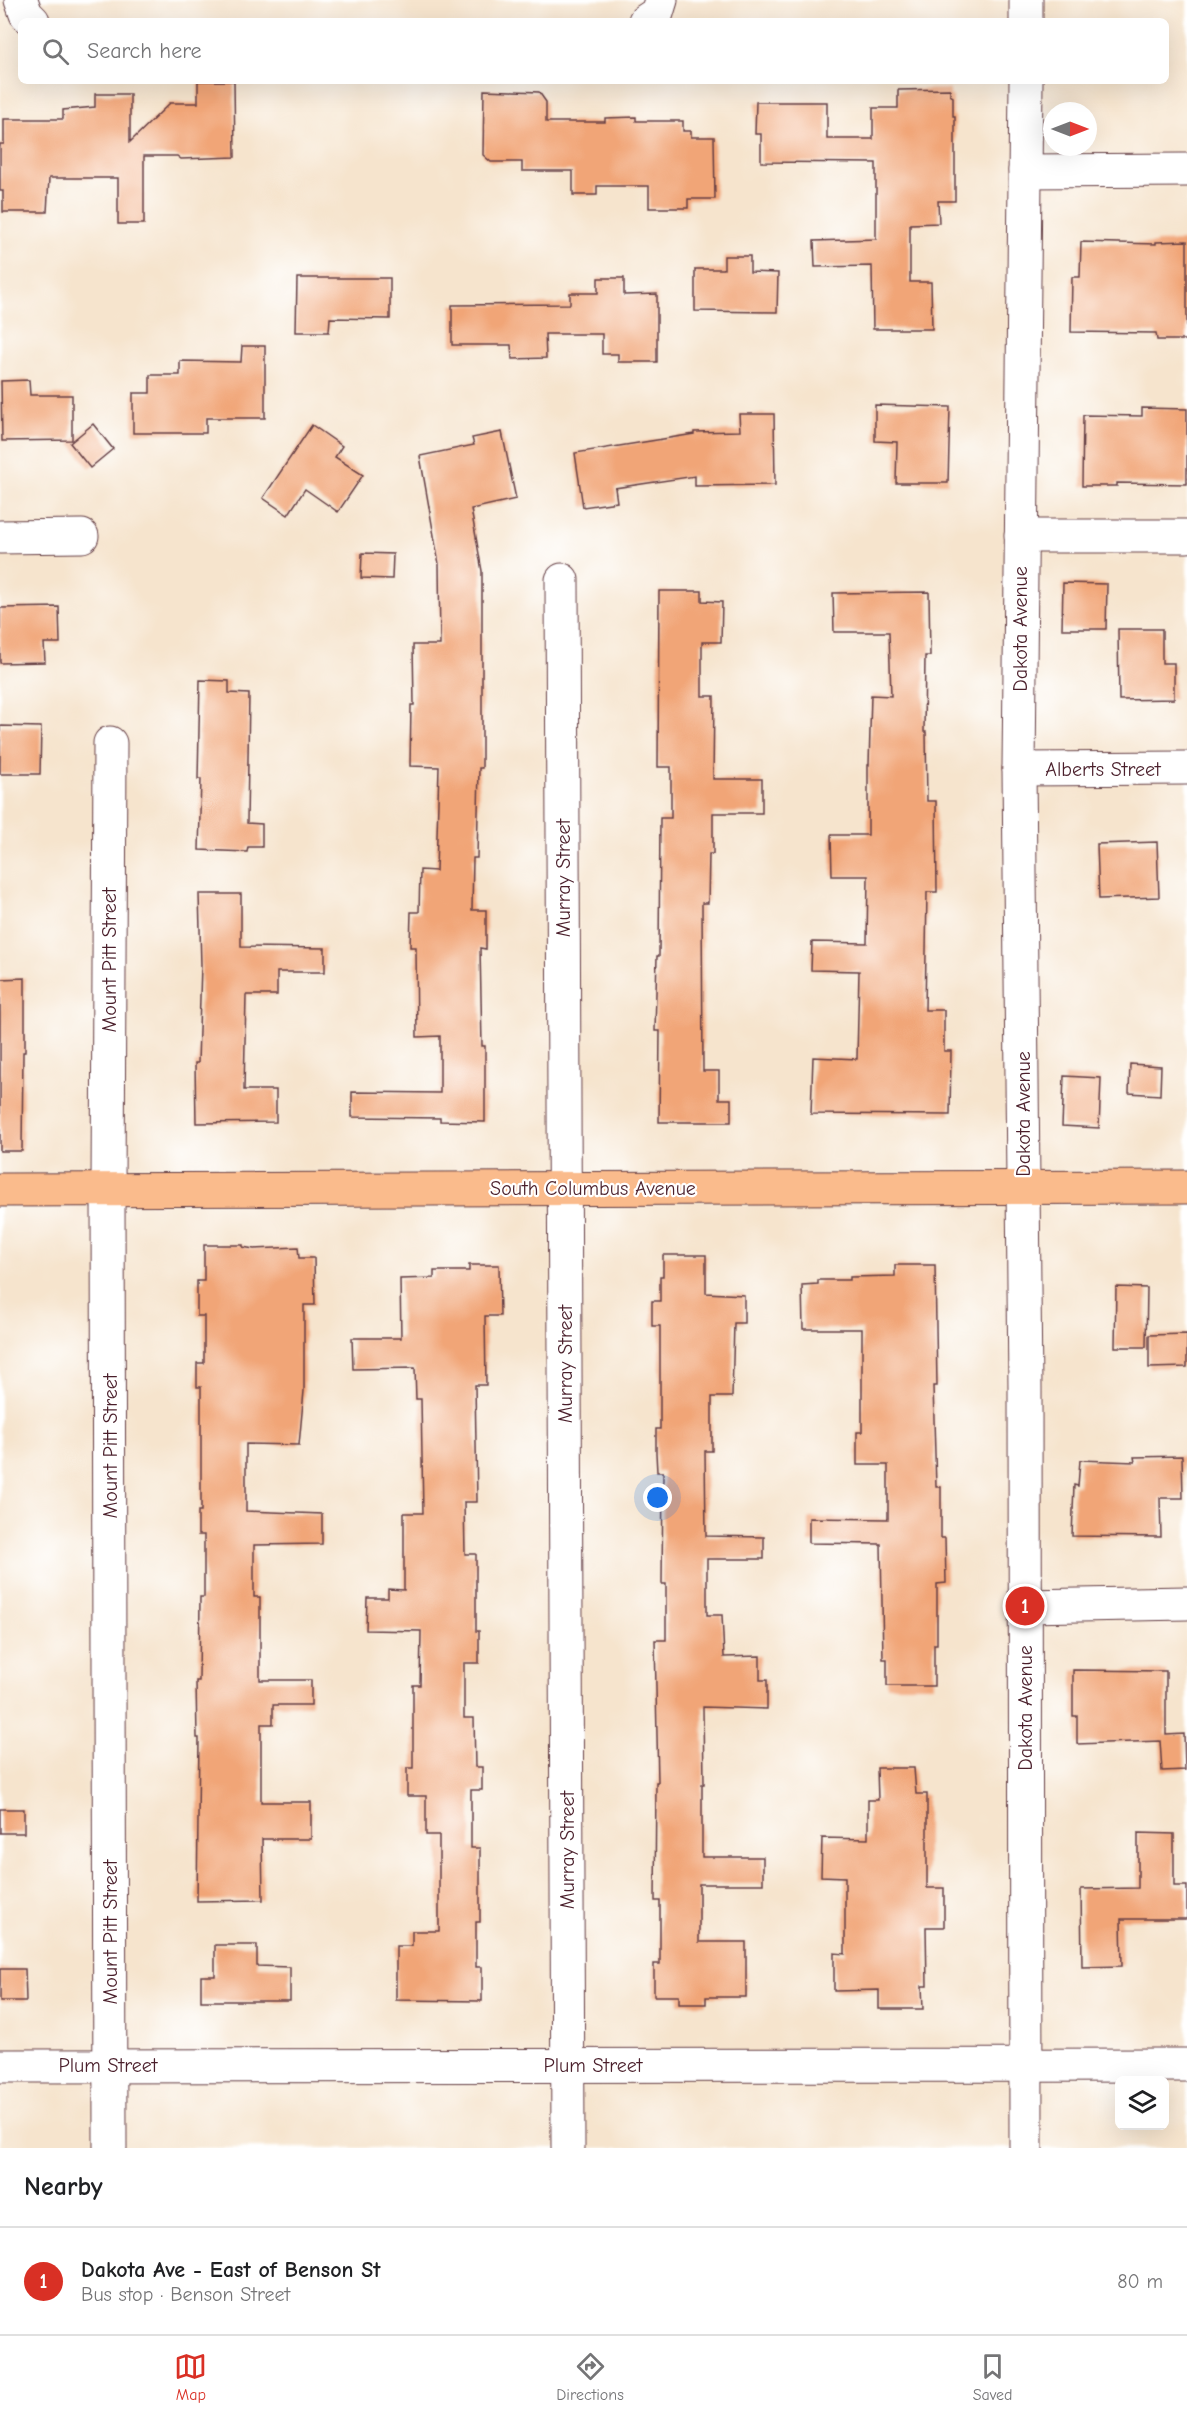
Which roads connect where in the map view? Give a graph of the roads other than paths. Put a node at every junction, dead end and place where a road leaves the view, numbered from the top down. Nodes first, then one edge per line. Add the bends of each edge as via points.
1 (21, 0) edge
2 (1026, 0) edge
3 (30, 18) edge
4 (1026, 18) edge
5 (1026, 84) edge
6 (1187, 170) edge
7 (1025, 171) junction
8 (82, 536) dead end
9 (1021, 536) junction
10 (1187, 536) edge
11 (0, 537) edge
12 (562, 580) dead end
13 (110, 743) dead end
14 (1187, 768) edge
15 (1019, 769) junction
16 (1187, 1187) edge
17 (565, 1188) junction
18 (1023, 1188) junction
19 (0, 1190) edge
20 (108, 1190) junction
21 (1187, 1603) edge
22 (1025, 1606) junction
23 (110, 2065) junction
24 (568, 2065) junction
25 (1025, 2065) junction
26 (1187, 2065) edge
27 (0, 2066) edge
28 (110, 2148) edge
29 (568, 2148) edge
30 (1026, 2148) edge

1 - 3 street
2 - 4 street
5 - 7 street, Dakota Avenue
6 - 7 street
7 - 9 street, Dakota Avenue
8 - 11 street
9 - 10 street
9 - 15 street, Dakota Avenue
12 - 17 street, Murray Street
13 - 20 street, Mount Pitt Street
14 - 15 street, Alberts Street
15 - 18 street, Dakota Avenue
16 - 18 main road, South Columbus Avenue
17 - 18 main road, South Columbus Avenue
17 - 20 main road, South Columbus Avenue
17 - 24 street, Murray Street
18 - 22 street, Dakota Avenue
19 - 20 main road, South Columbus Avenue
20 - 23 street, Mount Pitt Street
21 - 22 street
22 - 25 street, Dakota Avenue
23 - 24 street, Plum Street
23 - 27 street, Plum Street
23 - 28 street, Mount Pitt Street
24 - 25 street, Plum Street
24 - 29 street, Murray Street
25 - 26 street, Plum Street
25 - 30 street, Dakota Avenue

